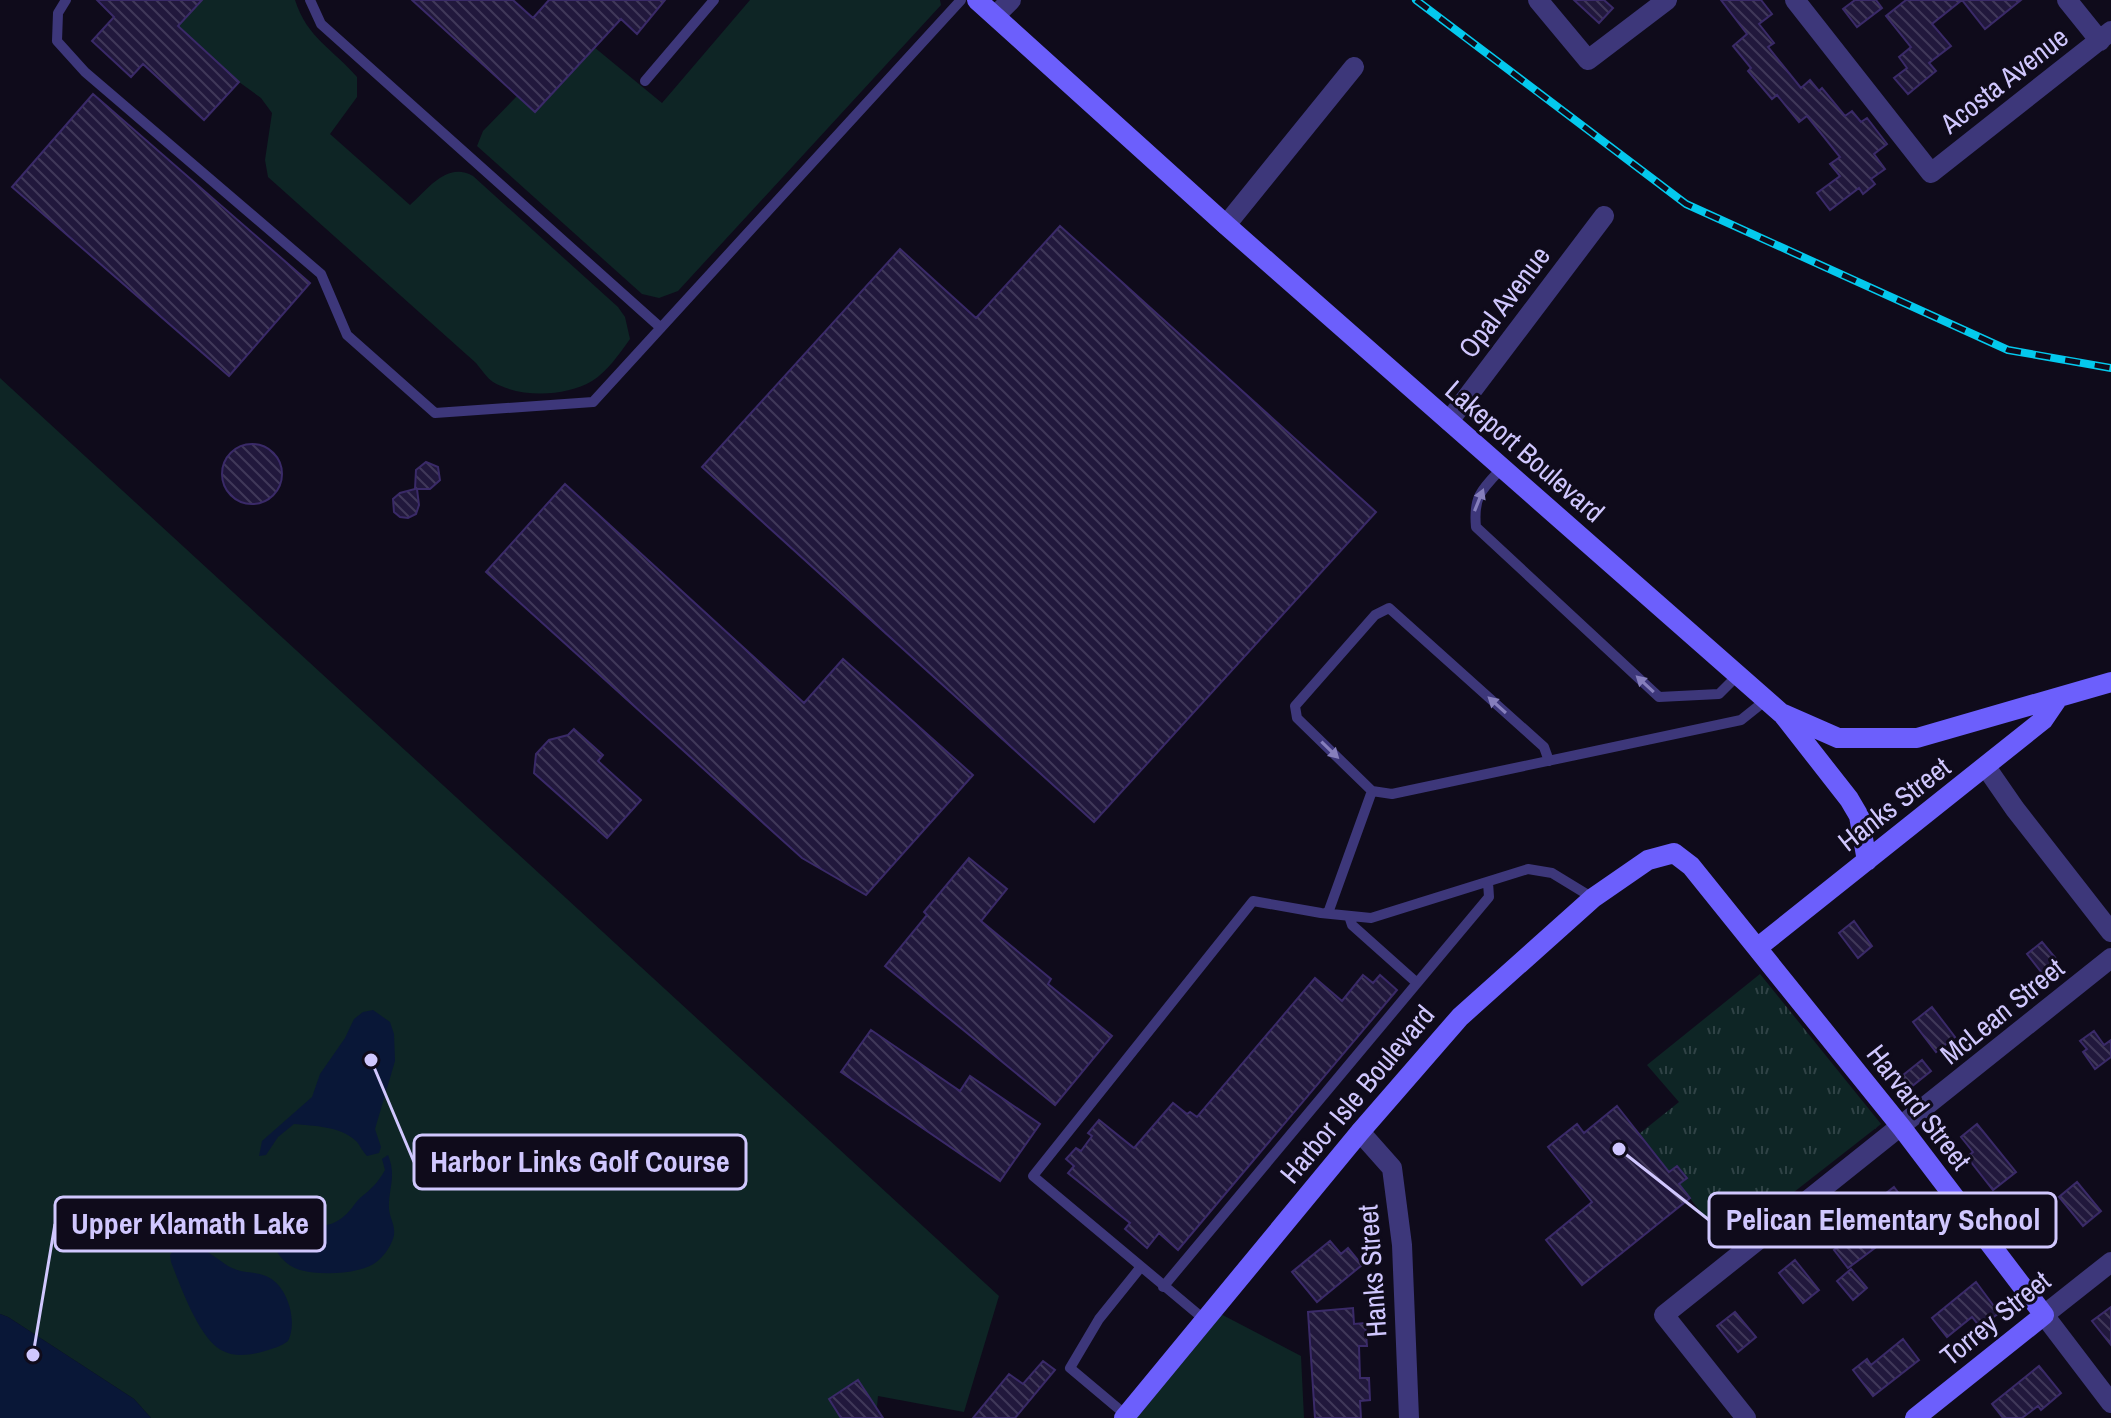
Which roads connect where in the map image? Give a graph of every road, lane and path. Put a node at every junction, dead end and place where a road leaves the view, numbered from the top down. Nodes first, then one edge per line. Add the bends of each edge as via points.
1 (66, 0) edge
2 (310, 0) edge
3 (714, 0) edge
4 (961, 0) edge
5 (977, 0) edge
6 (1011, 0) edge
7 (1538, 0) edge
8 (1667, 0) edge
9 (1795, 0) edge
10 (2067, 0) edge
11 (995, 16) junction
12 (2105, 36) edge
13 (1354, 67) dead end
14 (645, 81) dead end
15 (1604, 216) dead end
16 (1226, 225) junction
17 (661, 328) junction
18 (1449, 421) junction
19 (1502, 468) junction
20 (1738, 675) junction
21 (2111, 682) edge
22 (2058, 698) junction
23 (1774, 707) junction
24 (1549, 761) junction
25 (1986, 767) junction
26 (1372, 791) junction
27 (1674, 853) joint
28 (1867, 861) junction
29 (1488, 882) junction
30 (1593, 898) junction
31 (1328, 913) junction
32 (1349, 916) junction
33 (2111, 932) edge
34 (1757, 948) junction
35 (2111, 958) edge
36 (1417, 983) junction
37 (1902, 1128) junction
38 (1360, 1132) junction
39 (2111, 1262) edge
40 (1140, 1268) junction
41 (1163, 1287) junction
42 (2044, 1315) junction
43 (1205, 1320) junction
44 (2111, 1403) edge
45 (1125, 1416) edge
46 (1409, 1418) edge
47 (1746, 1418) edge
48 (1915, 1418) edge

1 - 17 lane via 58,13 57,41 85,72 321,274 347,335 435,413 593,402
2 - 17 lane via 321,24
3 - 14 lane
4 - 17 lane
5 - 11 street, Lakeport Boulevard
6 - 11 street
7 - 8 street via 1588,60
9 - 12 street, Acosta Avenue via 1931,173
10 - 12 street
11 - 16 street, Lakeport Boulevard
13 - 16 street
15 - 18 street, Opal Avenue
16 - 18 street, Lakeport Boulevard
18 - 19 street, Lakeport Boulevard
19 - 20 street, Lakeport Boulevard
20 -> 19 lane via 1719,694 1659,697 1476,527 1479,493
20 - 23 street, Lakeport Boulevard
21 - 22 street, Lakeport Boulevard
22 - 23 street, Lakeport Boulevard via 1917,738 1838,738
22 - 25 street, Hanks Street via 2043,720
23 - 24 lane via 1741,720
23 - 28 street via 1849,799 1859,816
24 - 26 lane via 1392,794
24 -> 26 lane via 1544,747 1389,608 1375,615 1295,706 1297,718
25 - 28 street, Hanks Street
25 - 33 street
26 - 31 lane
27 - 30 street, Harbor Isle Boulevard via 1648,860
27 - 34 street, Harvard Street via 1691,866
28 - 34 street, Hanks Street
29 - 30 lane via 1528,869 1552,873
29 - 32 lane via 1371,918
29 - 36 lane via 1489,897
30 - 38 street, Harbor Isle Boulevard via 1460,1017
31 - 32 lane
31 - 40 lane via 1253,901 1033,1176
32 - 36 lane via 1352,925
34 - 37 street, Harvard Street
35 - 37 street, McLean Street
36 - 41 lane
37 - 42 street, Harvard Street
37 - 47 street, McLean Street via 1664,1315
38 - 43 street, Harbor Isle Boulevard
38 - 46 street, Hanks Street via 1392,1168 1402,1245
39 - 42 street, Torrey Street
40 - 41 lane
40 - 45 lane via 1099,1319 1070,1368
41 - 43 lane
42 - 44 street, Harvard Street
42 - 48 street, Torrey Street
43 - 45 street, Harbor Isle Boulevard

